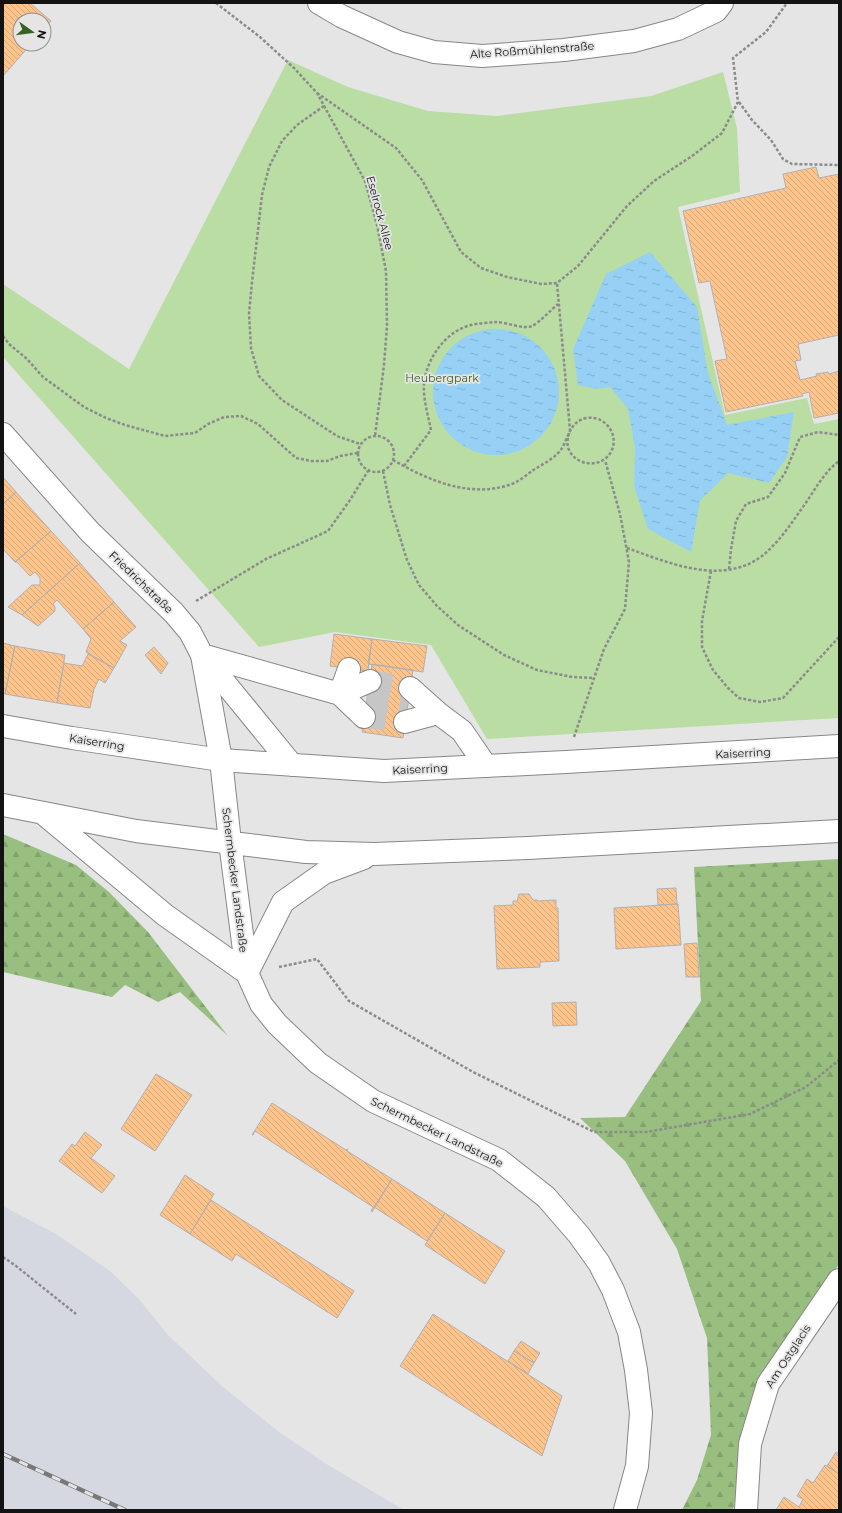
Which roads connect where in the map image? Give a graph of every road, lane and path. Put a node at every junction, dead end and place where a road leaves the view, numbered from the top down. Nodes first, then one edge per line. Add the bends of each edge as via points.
1 (216, 3) edge
2 (319, 3) edge
3 (722, 3) edge
4 (787, 3) edge
5 (316, 93) junction
6 (738, 102) junction
7 (324, 106) junction
8 (839, 165) edge
9 (557, 283) junction
10 (558, 304) junction
11 (3, 336) edge
12 (570, 430) junction
13 (3, 434) edge
14 (839, 435) edge
15 (375, 436) junction
16 (360, 444) junction
17 (357, 453) junction
18 (393, 460) junction
19 (604, 460) junction
20 (839, 461) edge
21 (404, 466) junction
22 (368, 471) junction
23 (383, 471) junction
24 (627, 548) junction
25 (729, 569) junction
26 (711, 571) junction
27 (174, 613) junction
28 (839, 637) edge
29 (202, 655) junction
30 (349, 669) dead end
31 (594, 678) junction
32 (340, 694) junction
33 (438, 713) junction
34 (3, 726) edge
35 (839, 746) edge
36 (221, 760) junction
37 (566, 762) junction
38 (292, 765) junction
39 (486, 766) junction
40 (3, 805) edge
41 (43, 814) junction
42 (839, 831) edge
43 (230, 842) junction
44 (374, 854) junction
45 (247, 973) junction
46 (839, 1060) edge
47 (3, 1257) edge
48 (839, 1280) edge
49 (76, 1314) dead end
50 (625, 1510) edge
51 (746, 1510) edge

1 - 5 path, Eselrock Allee via 289,63
2 - 3 main road, Alte Roßmühlenstraße via 398,42 434,52 482,56 564,50 634,41 678,29 716,11
4 - 6 path via 766,32 733,58
5 - 7 path, Eselrock Allee
5 - 9 path via 396,148 422,180 461,252 481,268 541,284
6 - 8 path via 783,158 792,164
6 - 9 path via 722,133 654,181 627,206 578,266
7 - 15 path, Eselrock Allee via 365,181 386,271 384,365
7 - 16 path via 297,125 282,141 269,167 262,195 252,282 249,314 251,348 259,376 282,400 337,436
9 - 10 path
10 - 12 path
10 - 21 path via 531,327 498,322 477,324 465,327 446,341 431,360 425,379 425,399 431,430
11 - 17 path via 43,377 84,407 125,425 165,436 195,433 224,417 241,416 258,424 296,458 327,461
12 - 19 path via 569,450 575,458 584,463 595,464
12 - 19 path via 577,422 586,418 597,418 606,423 612,432 614,442 611,452
12 - 21 path via 560,451 510,485 476,490 444,484
13 - 27 main road, Friedrichstraße via 90,532
14 - 25 path via 818,432 800,437 785,473 768,497 746,504 736,521
15 - 16 path via 366,438
15 - 18 path via 383,437 390,443 394,451
16 - 17 path
17 - 22 path via 358,460
18 - 21 path
18 - 23 path
19 - 24 path
20 - 25 path via 815,487 781,537 762,556 743,566
22 - 23 path
22 - 27 path via 328,531 266,560
23 - 31 path via 407,560 419,585 437,606 458,625 510,658 537,670 572,677
24 - 26 path via 677,565
24 - 31 path via 630,562 625,609 604,649
25 - 26 path
26 - 28 path via 702,621 702,647 713,670 740,698 760,702 783,698
27 - 29 main road, Friedrichstraße via 190,632
29 - 32 main road
29 - 36 main road, Friedrichstraße
29 - 38 main road
30 - 32 main road
31 - 37 path
32 - 32 main road via 367,699
33 - 33 main road via 407,705
33 - 39 main road via 462,731
34 - 36 main road, Kaiserring
35 - 37 main road, Kaiserring
36 - 38 main road, Kaiserring
36 - 43 main road, Schermbecker Landstraße
37 - 39 main road, Kaiserring
38 - 39 main road, Kaiserring via 384,771
40 - 41 main road
41 - 43 main road via 136,831
41 - 45 main road via 165,915
42 - 44 main road
43 - 44 main road via 306,852
43 - 45 main road, Schermbecker Landstraße
44 - 45 main road via 324,873 283,902
45 - 46 path via 317,959 349,1001 473,1072 594,1132 646,1132 750,1114 806,1087
45 - 50 main road, Schermbecker Landstraße via 261,1004 277,1024 318,1063 373,1101 499,1160 546,1198 580,1235 613,1290 629,1332 636,1370 641,1413 637,1466
47 - 49 path
48 - 51 main road, Am Ostglacis via 768,1384 750,1444

